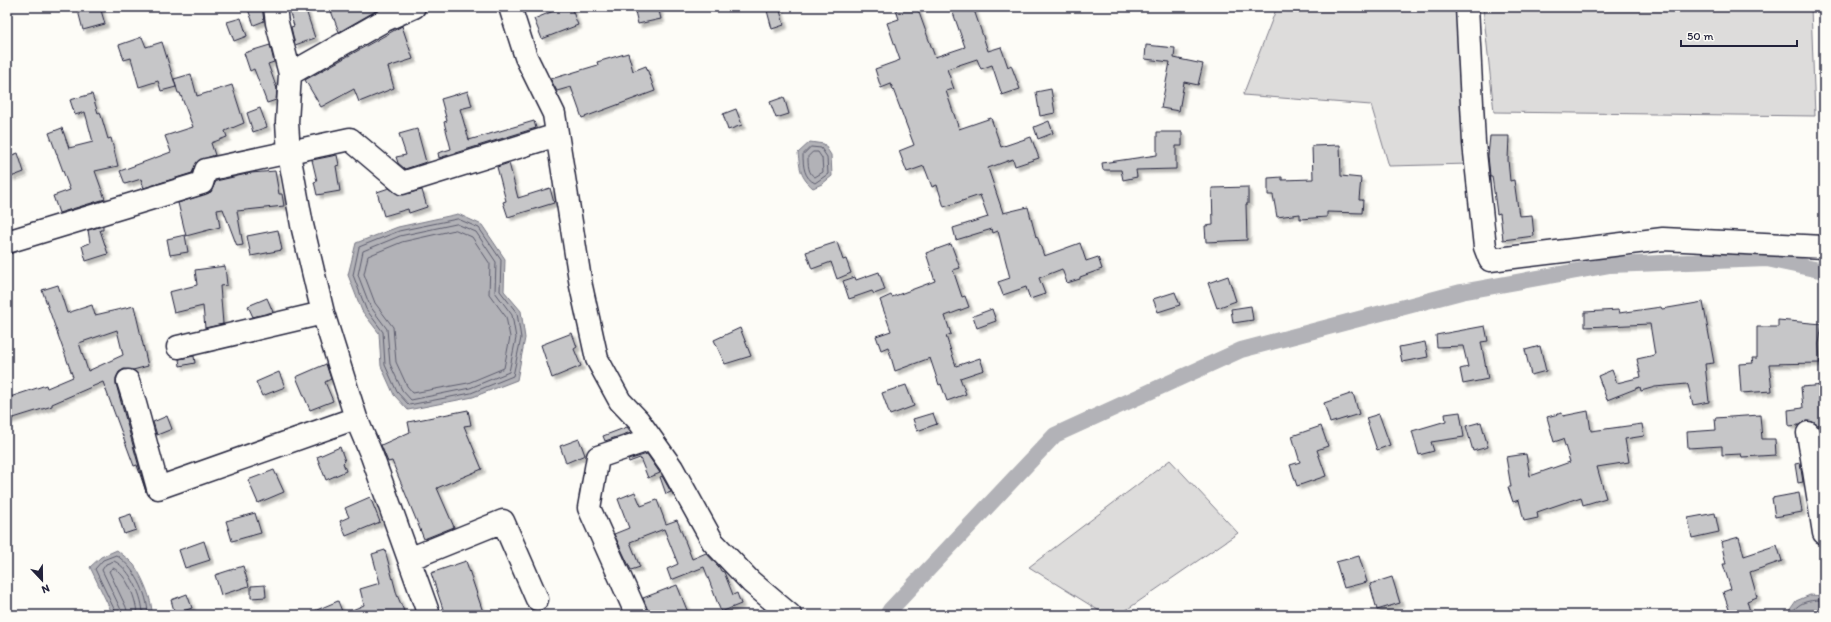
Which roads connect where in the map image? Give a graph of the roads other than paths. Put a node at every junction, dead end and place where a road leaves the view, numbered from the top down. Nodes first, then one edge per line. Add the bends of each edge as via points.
1 (275, 7) edge
2 (414, 7) edge
3 (510, 7) edge
4 (1466, 7) edge
5 (290, 74) junction
6 (557, 135) junction
7 (289, 154) junction
8 (7, 242) edge
9 (1824, 248) edge
10 (323, 314) junction
11 (178, 347) dead end
12 (128, 381) dead end
13 (356, 418) junction
14 (1808, 434) dead end
15 (651, 439) junction
16 (1824, 531) edge
17 (409, 559) junction
18 (537, 599) dead end
19 (429, 615) edge
20 (636, 615) edge
21 (790, 615) edge

1 - 5 street
2 - 5 street via 385,20
3 - 6 street via 526,57 554,114
4 - 9 street via 1474,143 1485,247 1490,260 1663,239
5 - 7 street via 287,122
6 - 7 street via 402,183 350,139
6 - 15 street via 581,286 597,359 620,401
7 - 8 street via 206,170 202,182
7 - 10 street via 302,225
10 - 11 street
10 - 13 street
12 - 13 street via 158,488
13 - 17 street
14 - 16 street
15 - 20 street via 598,458 588,508
15 - 21 street via 672,468 713,542 751,582
17 - 18 street via 503,521
17 - 19 street

